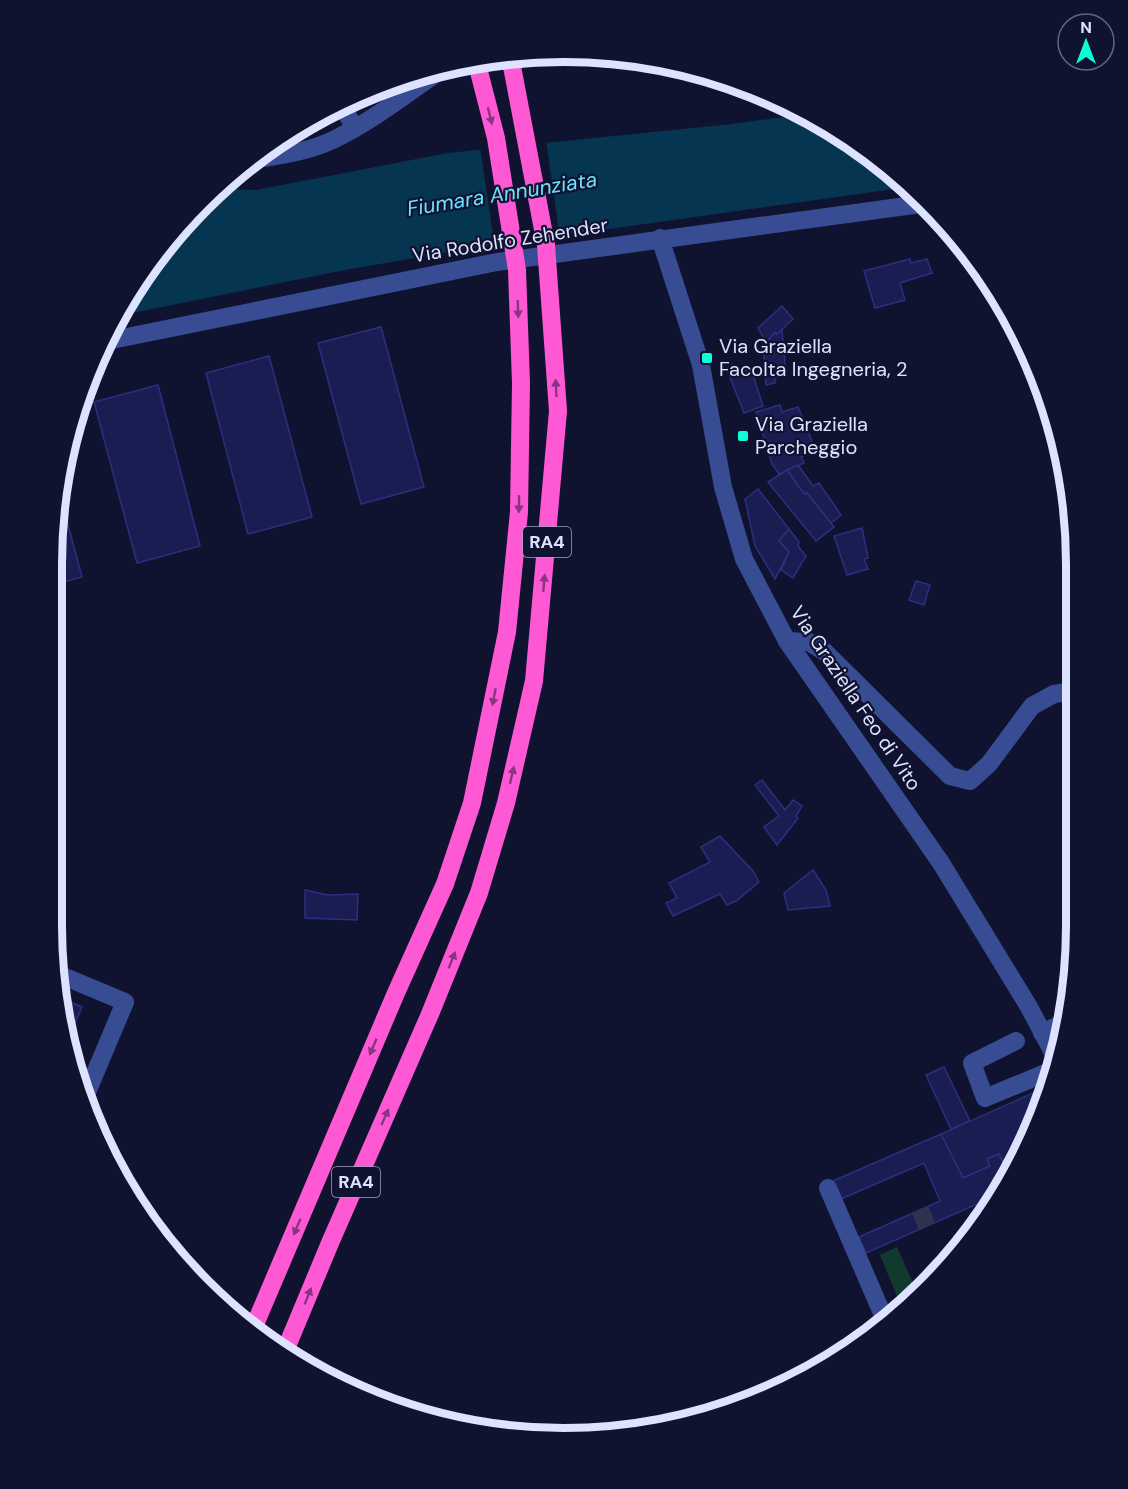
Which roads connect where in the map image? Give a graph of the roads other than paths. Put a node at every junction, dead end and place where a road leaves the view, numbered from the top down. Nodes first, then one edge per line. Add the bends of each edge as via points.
1 (512, 65) edge
2 (478, 69) edge
3 (423, 82) edge
4 (345, 112) edge
5 (355, 128) junction
6 (274, 154) edge
7 (915, 205) edge
8 (660, 238) junction
9 (114, 339) edge
10 (788, 641) junction
11 (1066, 692) edge
12 (65, 977) edge
13 (1056, 1026) edge
14 (1042, 1033) junction
15 (1016, 1041) dead end
16 (1051, 1049) edge
17 (1044, 1074) edge
18 (89, 1088) edge
19 (828, 1188) dead end
20 (882, 1314) edge
21 (256, 1322) edge
22 (288, 1345) edge

22 -> 1 highway, RA4 via 478,893 506,803 534,681 558,411 546,245
2 -> 21 highway, RA4 via 496,138 517,270 521,383 519,512 507,632 472,803 445,884
3 - 5 street
4 - 5 street
5 - 6 street via 332,141
7 - 8 street, Via Rodolfo Zehender
8 - 9 street, Via Rodolfo Zehender via 468,267
8 - 10 street, Via Graziella Feo di Vito via 701,365 723,487 744,559
10 - 11 street via 809,642 825,652 950,777 970,781 989,764 1032,706
10 - 14 street, Via Graziella Feo di Vito via 941,863
12 - 18 street via 124,1002
13 - 14 street
14 - 16 street, Via Graziella Feo di Vito
15 - 17 street via 972,1063 985,1098
19 - 20 street

